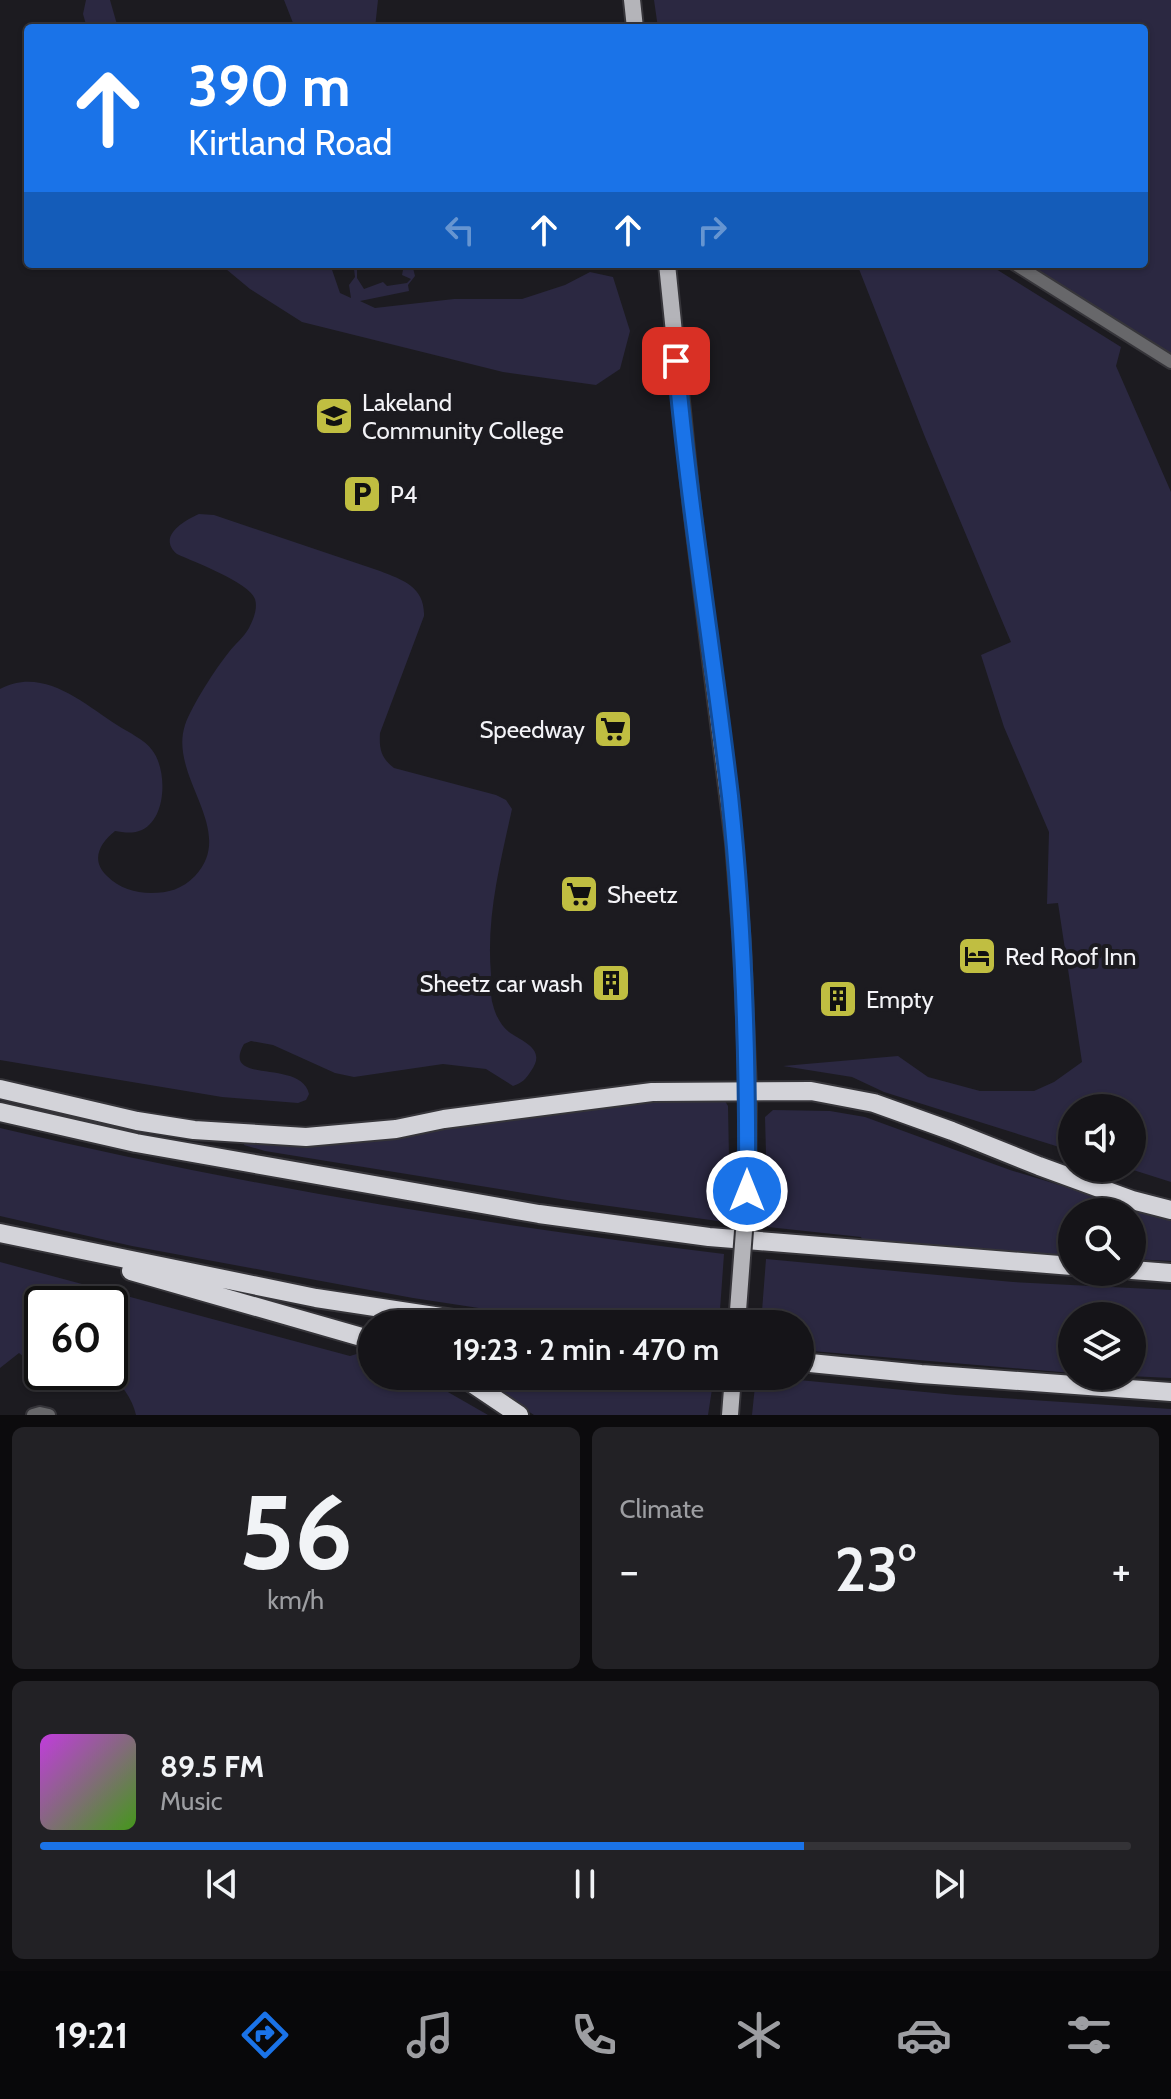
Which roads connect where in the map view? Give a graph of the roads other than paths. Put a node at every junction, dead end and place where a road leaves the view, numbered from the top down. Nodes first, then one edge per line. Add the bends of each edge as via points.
1 (632, 0) edge
2 (635, 24) edge
3 (667, 268) edge
4 (1021, 268) edge
5 (1171, 362) edge
6 (0, 1089) edge
7 (748, 1091) junction
8 (0, 1112) edge
9 (1171, 1210) edge
10 (0, 1235) edge
11 (1058, 1265) edge
12 (1146, 1271) edge
13 (1171, 1273) edge
14 (395, 1310) edge
15 (738, 1310) edge
16 (358, 1336) edge
17 (814, 1363) edge
18 (482, 1390) edge
19 (732, 1390) edge
20 (1171, 1392) edge
21 (730, 1410) edge
22 (33, 1415) edge
23 (49, 1415) edge
24 (519, 1415) edge

1 - 2 main road
3 - 7 main road via 692,509 730,795
4 - 5 street
6 - 7 highway via 179,1128 306,1137 652,1092
7 - 9 highway via 811,1091 874,1103
7 - 15 main road, bridge
8 - 11 highway via 136,1143 539,1214 709,1237
10 - 14 highway
10 - 16 highway
12 - 13 highway
17 - 20 highway
18 - 24 highway
19 - 21 main road
22 - 23 street

